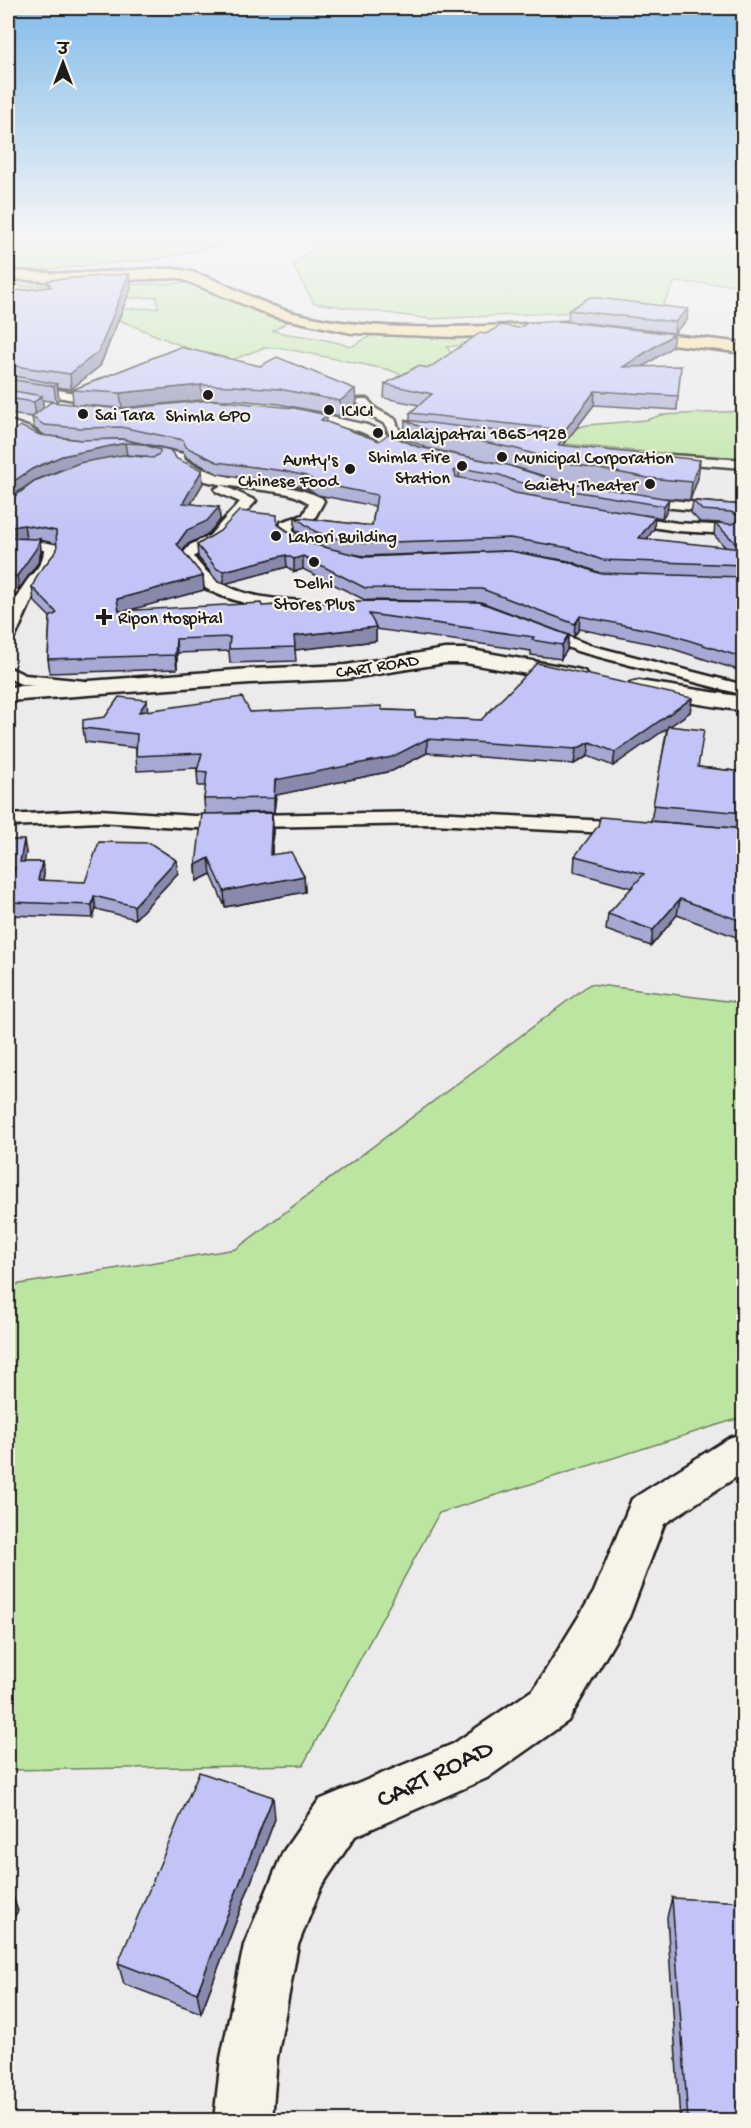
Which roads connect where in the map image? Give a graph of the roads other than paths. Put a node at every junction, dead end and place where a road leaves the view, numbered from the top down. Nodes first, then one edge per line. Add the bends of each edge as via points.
1 (636, 335) edge
2 (744, 348) edge
3 (8, 385) edge
4 (114, 402) edge
5 (205, 402) edge
6 (363, 402) dead end
7 (77, 411) edge
8 (104, 413) edge
9 (8, 424) edge
10 (363, 428) junction
11 (394, 432) junction
12 (414, 434) edge
13 (60, 444) edge
14 (129, 447) edge
15 (422, 453) edge
16 (661, 458) edge
17 (140, 461) edge
18 (744, 464) edge
19 (165, 468) junction
20 (196, 474) junction
21 (624, 499) edge
22 (744, 511) edge
23 (610, 516) edge
24 (729, 530) edge
25 (8, 545) edge
26 (323, 555) edge
27 (332, 607) edge
28 (524, 624) edge
29 (8, 635) edge
30 (8, 672) edge
31 (100, 688) junction
32 (744, 690) edge
33 (8, 694) edge
34 (744, 704) edge
35 (8, 821) edge
36 (643, 829) edge
37 (744, 1450) edge
38 (243, 2121) edge

1 - 2 main road
3 - 4 street
5 - 10 street
6 - 11 street via 372,412 392,422
7 - 8 street
9 - 13 street via 42,441
10 - 11 street
10 - 15 street
11 - 12 street
14 - 20 street via 178,457
16 - 18 street
17 - 19 street
19 - 20 street
19 - 27 street via 180,478 249,501 214,539 187,556 212,586 246,598
20 - 26 street via 249,486 296,490 317,501 308,518 286,525 285,529 305,548
21 - 22 street
23 - 24 street via 676,527
25 - 29 street via 51,547 50,562 32,585
28 - 32 street via 583,648
30 - 31 street via 21,679
31 - 33 main road, CART ROAD
31 - 34 main road, CART ROAD via 346,672 445,656 511,663
35 - 36 street via 99,816 194,822 433,818
37 - 38 main road, CART ROAD via 647,1512 614,1602 551,1705 470,1761 337,1818 301,1870 271,1945 249,2058

